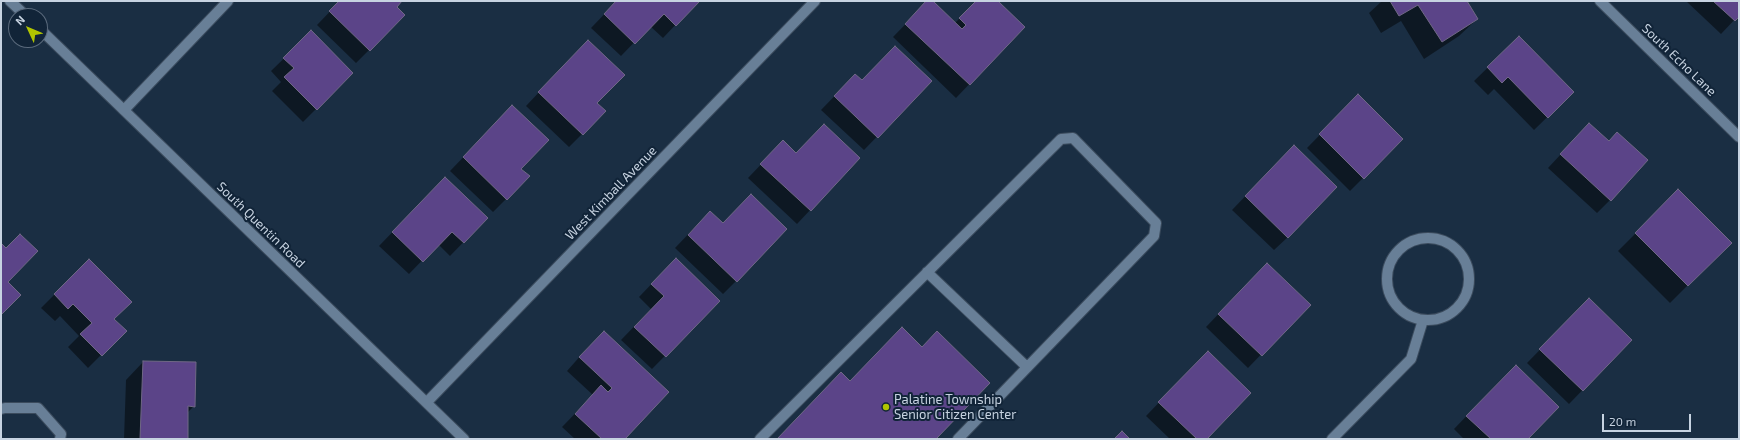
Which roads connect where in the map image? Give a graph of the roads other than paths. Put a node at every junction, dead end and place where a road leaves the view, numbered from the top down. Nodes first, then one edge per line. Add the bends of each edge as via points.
1 (10, 1) edge
2 (228, 1) edge
3 (815, 1) edge
4 (1600, 1) edge
5 (17, 8) edge
6 (48, 38) edge
7 (124, 110) junction
8 (1739, 137) edge
9 (927, 272) junction
10 (1423, 320) junction
11 (1027, 368) junction
12 (427, 402) junction
13 (1, 409) edge
14 (60, 439) edge
15 (464, 439) edge
16 (760, 439) edge
17 (958, 439) edge
18 (1332, 439) edge

1 - 5 street
2 - 7 street
3 - 12 street, West Kimball Avenue
4 - 8 street, South Echo Lane
6 - 7 street, South Quentin Road
7 - 12 street, South Quentin Road
9 - 11 street
9 - 11 street via 1061,139 1073,138 1156,223 1154,236
9 - 16 street
10 - 10 street via 1440,319 1454,311 1464,299 1469,283 1467,267 1460,252 1448,242 1432,238 1416,239 1402,247 1391,259 1387,275 1388,291 1396,306 1408,316
10 - 18 street via 1411,359
11 - 17 street
12 - 15 street, South Quentin Road
13 - 14 street via 38,408 61,434

